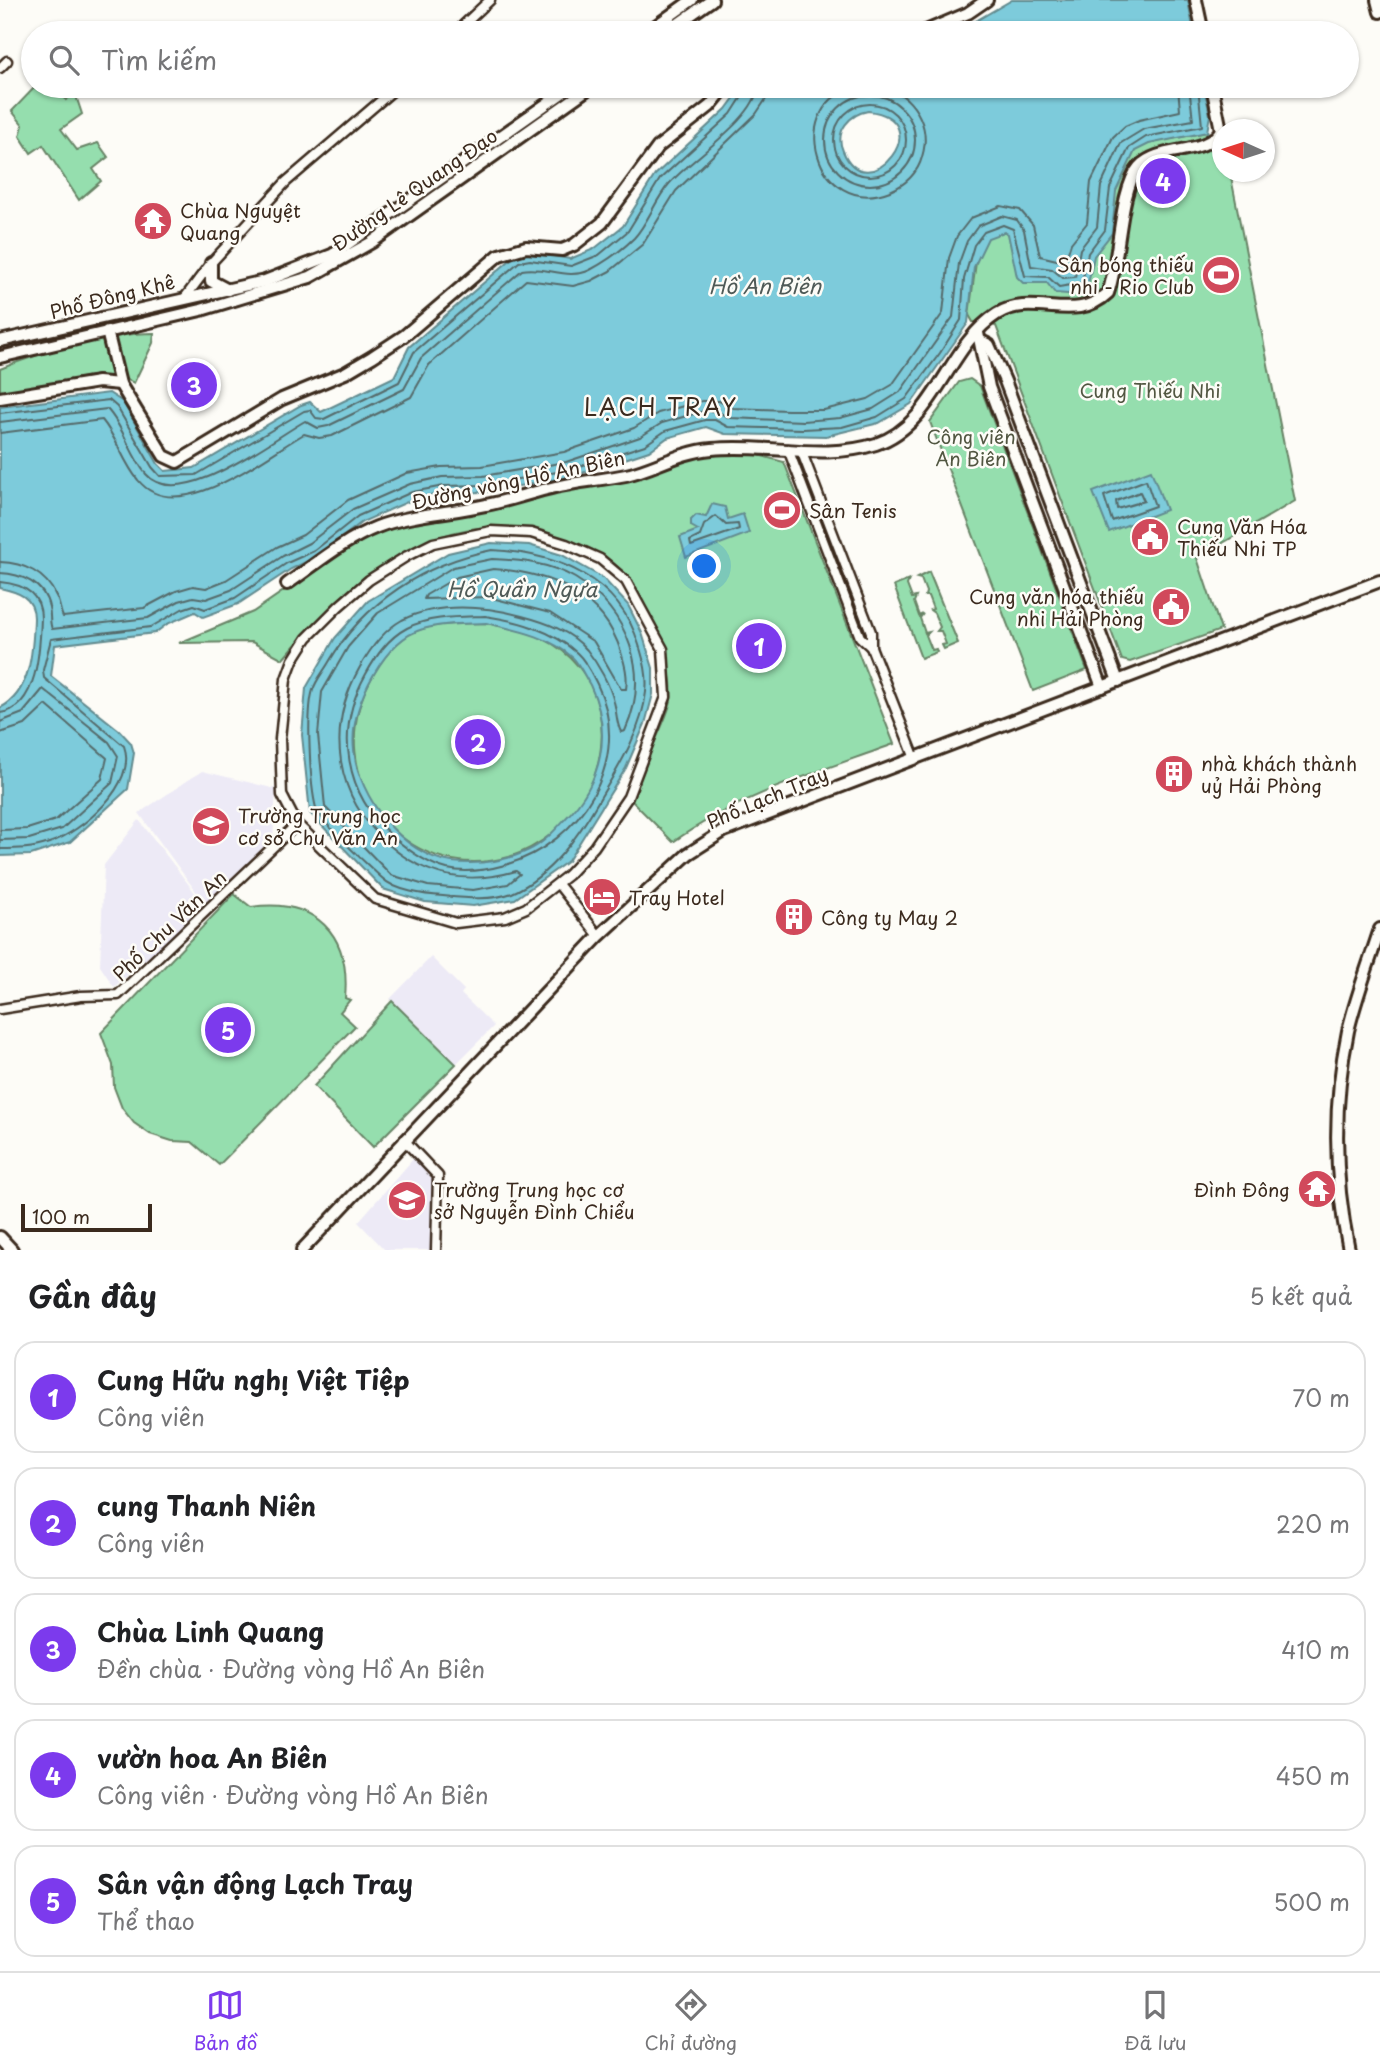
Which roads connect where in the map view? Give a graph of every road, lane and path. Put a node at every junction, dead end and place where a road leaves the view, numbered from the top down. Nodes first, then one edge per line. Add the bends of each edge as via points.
1 (490, 0) edge
2 (692, 0) edge
3 (712, 0) edge
4 (987, 0) edge
5 (1196, 0) edge
6 (1377, 0) edge
7 (1380, 12) edge
8 (468, 21) edge
9 (663, 21) edge
10 (683, 21) edge
11 (949, 21) edge
12 (1200, 21) edge
13 (7, 61) dead end
14 (0, 68) edge
15 (384, 98) edge
16 (555, 98) edge
17 (575, 98) edge
18 (716, 98) edge
19 (1214, 98) edge
20 (211, 263) junction
21 (228, 290) junction
22 (184, 299) junction
23 (186, 314) junction
24 (107, 331) junction
25 (979, 337) junction
26 (0, 341) edge
27 (2, 353) edge
28 (120, 384) junction
29 (0, 398) edge
30 (788, 449) junction
31 (801, 450) junction
32 (1050, 504) junction
33 (1035, 510) junction
34 (832, 531) junction
35 (821, 535) junction
36 (848, 574) junction
37 (838, 578) junction
38 (1380, 581) edge
39 (287, 584) dead end
40 (871, 647) junction
41 (1118, 681) junction
42 (1102, 687) junction
43 (914, 757) junction
44 (297, 824) junction
45 (558, 884) junction
46 (1380, 929) edge
47 (599, 936) junction
48 (1375, 962) edge
49 (0, 1009) edge
50 (404, 1140) junction
51 (0, 1237) edge
52 (12, 1250) edge
53 (302, 1250) edge
54 (436, 1250) edge
55 (1349, 1250) edge

1 - 8 street
2 - 9 street
3 - 10 street
4 - 11 street
5 - 12 street
6 - 7 street
13 - 14 street
15 - 20 street, Phố Đông Khê via 286,182
16 - 21 street, Đường Lê Quang Đạo via 338,252 265,281
17 - 23 street, Đường Lê Quang Đạo via 337,264 269,291
18 - 28 street via 659,147 588,235 562,250 526,247 499,254 404,336 372,357 282,399 177,462 164,456
19 - 25 street, Đường vòng Hồ An Biên via 1221,130 1217,136 1153,156 1136,171 1108,293 1085,308 1005,311
20 - 21 street via 211,281
20 - 22 street, Phố Đông Khê
21 - 22 street, Đường Lê Quang Đạo
22 - 23 street
22 - 26 street, Phố Đông Khê
23 - 24 street, Đường Lê Quang Đạo
24 - 27 street, Đường Lê Quang Đạo
24 - 28 street
25 - 31 street, Đường vòng Hồ An Biên via 902,430 877,444 853,449
25 - 32 street via 989,345
25 - 33 street via 989,387
28 - 29 street via 98,382
30 - 31 street, Đường vòng Hồ An Biên
30 - 35 street
30 - 39 street, Đường vòng Hồ An Biên via 733,447 693,452 630,474 378,526
31 - 34 street
32 - 33 street
32 - 41 street
33 - 42 street
34 - 35 street
34 - 36 street
35 - 37 street
36 - 37 street
36 - 40 street via 870,632
37 - 40 street via 860,637
38 - 41 street, Phố Lạch Tray
40 - 43 street
41 - 42 street, Phố Lạch Tray
42 - 43 street, Phố Lạch Tray
43 - 47 street, Phố Lạch Tray via 724,831 688,854
44 - 45 street via 375,900 456,923 506,917
44 - 45 street via 282,795 280,739 286,679 307,638 369,580 433,543 491,531 531,533 600,559 626,581 663,649 666,697 628,797 594,847
44 - 49 street, Phố Chu Văn An via 118,995
45 - 47 street
46 - 48 street
47 - 50 street, Phố Lạch Tray via 450,1097
48 - 55 street via 1349,1029 1339,1085 1337,1167
50 - 53 street, Phố Lạch Tray
50 - 54 street via 438,1176
51 - 52 street

